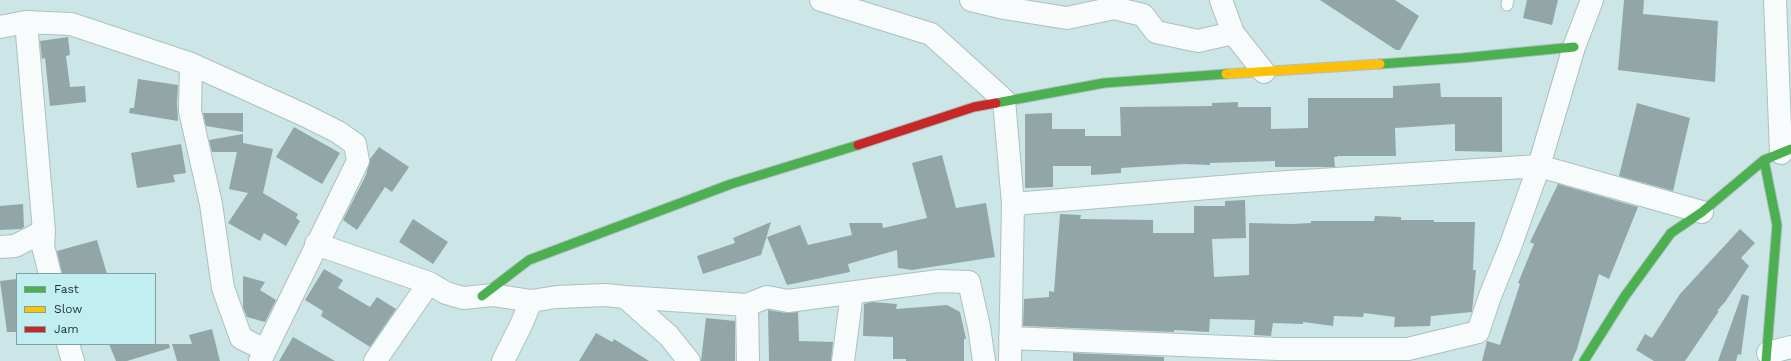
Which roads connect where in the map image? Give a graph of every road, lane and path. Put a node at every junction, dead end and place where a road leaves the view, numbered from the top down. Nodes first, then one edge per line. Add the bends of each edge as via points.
1 (821, 0) edge
2 (879, 0) edge
3 (971, 0) edge
4 (1221, 0) edge
5 (1592, 0) edge
6 (1775, 0) edge
7 (26, 22) junction
8 (898, 24) junction
9 (0, 27) edge
10 (1233, 33) junction
11 (1574, 47) junction
12 (191, 64) junction
13 (1264, 72) junction
14 (1004, 100) junction
15 (1779, 154) edge
16 (1539, 166) junction
17 (1013, 204) junction
18 (1702, 212) junction
19 (44, 230) junction
20 (316, 244) junction
21 (0, 247) edge
22 (50, 273) edge
23 (428, 283) junction
24 (852, 293) junction
25 (482, 296) junction
26 (626, 297) junction
27 (531, 301) junction
28 (748, 305) junction
29 (1010, 338) junction
30 (68, 345) edge
31 (1791, 347) edge
32 (263, 356) edge
33 (1767, 357) edge
34 (73, 361) edge
35 (375, 361) edge
36 (503, 361) edge
37 (689, 361) edge
38 (748, 361) edge
39 (843, 361) edge
40 (984, 361) edge
41 (1010, 361) edge
42 (1584, 361) edge

1 - 8 street
2 - 8 street
3 - 10 street via 1067,18 1114,8 1143,15 1156,32 1198,41
4 - 10 street
5 - 11 street
6 - 15 street
7 - 9 street
7 - 12 street via 71,24
7 - 19 street
8 - 14 street via 932,34
10 - 13 street
11 - 13 street
11 - 16 street
12 - 20 street via 304,115 338,132 355,144 358,162
12 - 32 street via 190,111 211,204 223,288 241,338
13 - 14 street via 1104,83
14 - 17 street
14 - 25 street via 974,107 731,184 529,260
15 - 18 street
15 - 33 street via 1777,225
16 - 17 street via 1257,184
16 - 18 street
16 - 29 street via 1478,332 1408,349 1278,349
17 - 29 street
18 - 42 street via 1671,233 1625,296
19 - 21 street via 15,246
19 - 22 street via 43,246
20 - 23 street
20 - 32 street
23 - 25 street via 446,293 464,298
23 - 35 street
24 - 28 street via 788,301 767,297
24 - 39 street
24 - 40 street via 939,281 968,282
25 - 27 street via 493,295
26 - 27 street via 557,297
26 - 28 street
26 - 37 street via 669,336
27 - 36 street
28 - 38 street
29 - 41 street
30 - 34 street
31 - 33 street

